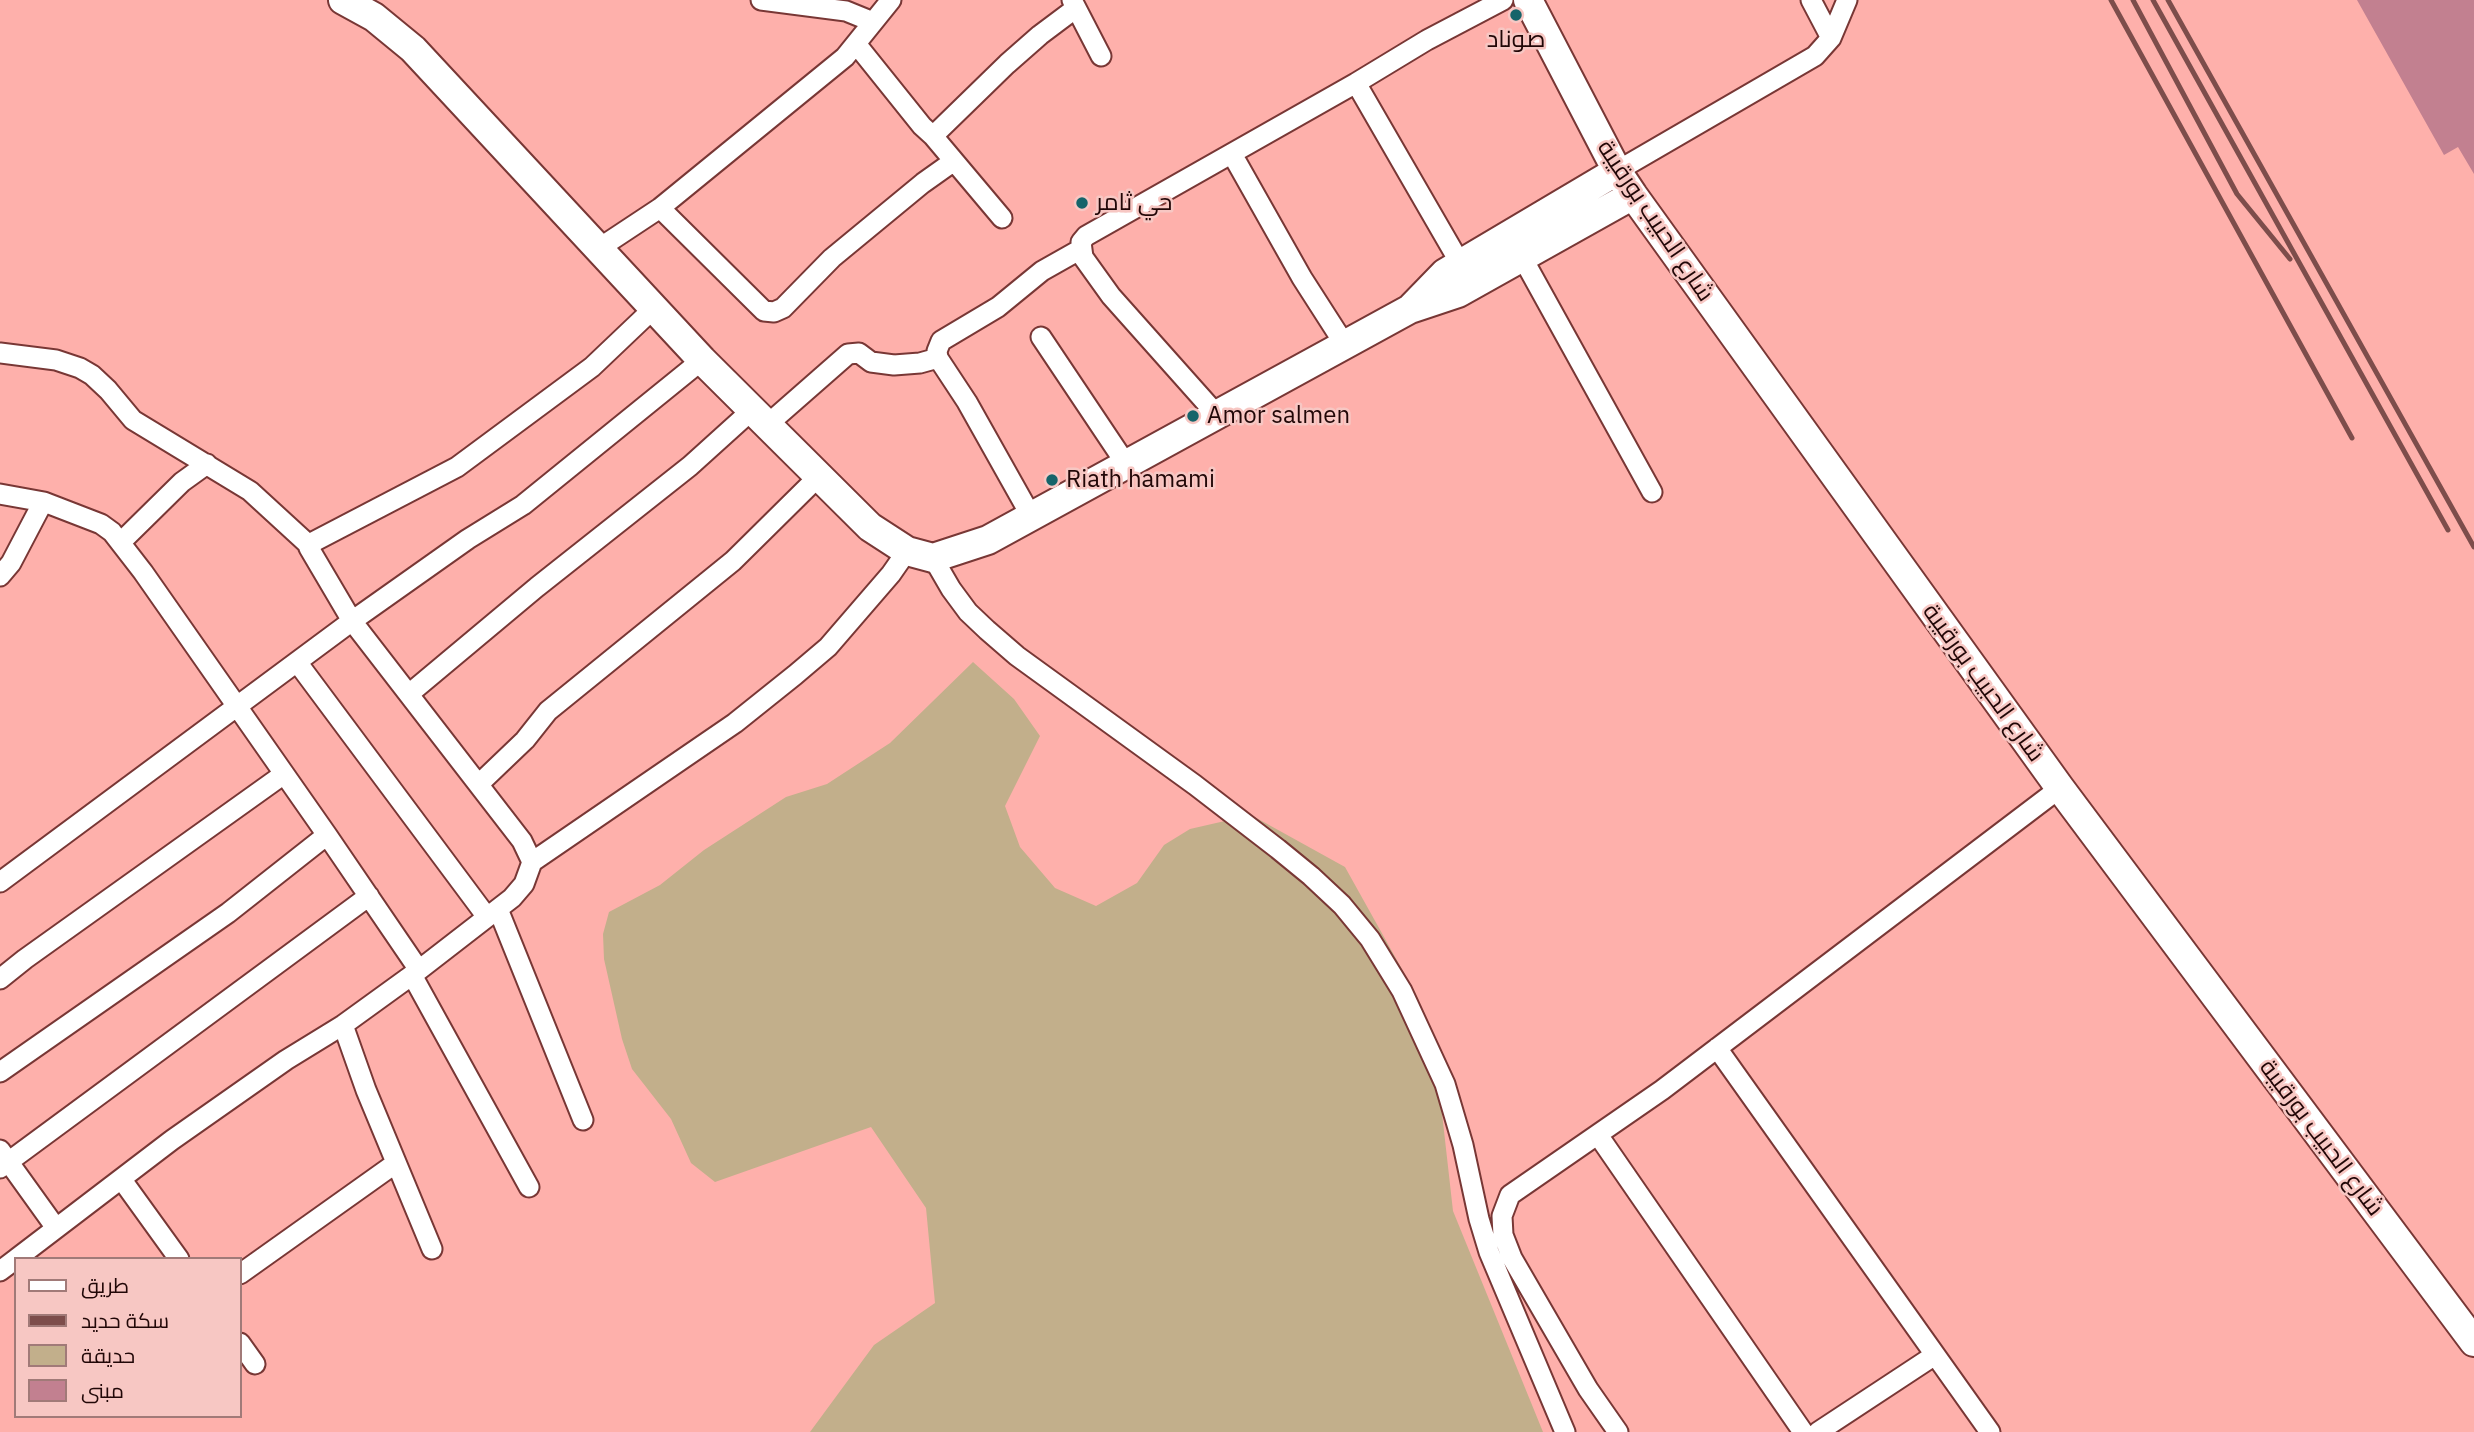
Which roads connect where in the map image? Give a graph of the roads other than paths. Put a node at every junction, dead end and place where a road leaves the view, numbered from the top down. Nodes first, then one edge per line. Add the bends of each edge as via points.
1 (343, 0) edge
2 (761, 0) edge
3 (891, 0) edge
4 (1503, 0) edge
5 (1528, 0) edge
6 (1811, 0) edge
7 (1847, 0) edge
8 (1074, 4) edge
9 (873, 22) junction
10 (1831, 38) junction
11 (857, 45) junction
12 (1101, 56) dead end
13 (1356, 83) junction
14 (933, 136) junction
15 (1232, 154) junction
16 (954, 161) junction
17 (1617, 171) junction
18 (1633, 195) junction
19 (660, 208) junction
20 (1002, 218) dead end
21 (598, 249) junction
22 (1081, 249) junction
23 (1522, 257) junction
24 (1460, 263) junction
25 (653, 309) junction
26 (1410, 309) junction
27 (1041, 337) dead end
28 (1345, 345) junction
29 (0, 353) edge
30 (938, 358) junction
31 (702, 360) junction
32 (1217, 415) junction
33 (760, 418) junction
34 (207, 464) junction
35 (1126, 464) junction
36 (819, 477) junction
37 (1652, 492) dead end
38 (0, 494) edge
39 (43, 502) junction
40 (1031, 516) junction
41 (121, 542) junction
42 (310, 546) junction
43 (920, 555) junction
44 (0, 576) edge
45 (352, 621) junction
46 (297, 662) junction
47 (409, 694) junction
48 (237, 708) junction
49 (284, 774) junction
50 (479, 784) junction
51 (2060, 788) junction
52 (327, 835) junction
53 (532, 862) junction
54 (0, 883) edge
55 (369, 896) junction
56 (492, 913) junction
57 (415, 972) junction
58 (0, 979) edge
59 (343, 1025) junction
60 (1717, 1048) junction
61 (0, 1072) edge
62 (583, 1119) dead end
63 (1598, 1135) junction
64 (3, 1160) edge
65 (396, 1163) junction
66 (122, 1180) junction
67 (529, 1187) dead end
68 (56, 1228) junction
69 (432, 1249) dead end
70 (19, 1257) edge
71 (178, 1257) edge
72 (242, 1273) edge
73 (2474, 1342) edge
74 (242, 1346) edge
75 (1935, 1354) junction
76 (255, 1364) dead end
77 (1565, 1432) edge
78 (1618, 1432) edge
79 (1803, 1432) edge
80 (1818, 1432) edge
81 (1990, 1432) edge

1 - 21 main road via 413,49
2 - 9 street via 846,11
3 - 9 street
4 - 13 street
5 - 17 main road, شارع الحبيب بورقيبة
6 - 10 street
7 - 10 street
8 - 12 street
8 - 14 street
9 - 11 street
10 - 17 street via 1815,56
11 - 14 street
11 - 19 street
13 - 15 street
13 - 24 street
14 - 16 street
15 - 22 street via 1086,236
15 - 28 street
16 - 19 street via 832,258 774,312 764,311
16 - 20 street
17 - 18 main road, شارع الحبيب بورقيبة
17 - 24 main road
18 - 23 main road
18 - 51 main road, شارع الحبيب بورقيبة
19 - 21 street
21 - 25 main road
22 - 30 street via 941,341
22 - 32 street via 1111,296
23 - 26 main road via 1458,293
23 - 37 street
24 - 26 main road
25 - 31 main road
25 - 42 street via 592,367 457,467
26 - 28 main road
27 - 35 street
28 - 32 main road
29 - 34 street via 80,368 108,390 133,420
30 - 33 street via 894,365 871,362 859,353 848,354
30 - 40 street
31 - 33 main road
31 - 45 street via 523,505
32 - 35 main road
33 - 36 main road
33 - 47 street via 690,466
34 - 41 street via 174,489
34 - 42 street via 250,491
35 - 40 main road
36 - 43 main road via 870,527
36 - 50 street via 733,561 548,711
38 - 39 street
39 - 41 street via 101,524
39 - 44 street
40 - 43 main road via 988,540
41 - 48 street
42 - 45 street via 309,552
43 - 53 street via 891,574 828,647 735,723
43 - 77 street via 968,612 1017,656 1287,856 1342,905 1370,939 1402,991 1445,1084 1489,1252
45 - 46 street
45 - 47 street
46 - 48 street
46 - 56 street
47 - 50 street
48 - 49 street
48 - 54 street
49 - 52 street
49 - 58 street
50 - 53 street via 522,841
51 - 60 street
51 - 73 main road, شارع الحبيب بورقيبة
52 - 55 street
52 - 61 street via 228,913
53 - 56 street via 524,884
55 - 57 street
55 - 64 street
56 - 57 street
56 - 62 street
57 - 59 street
57 - 67 street
59 - 65 street
59 - 66 street via 286,1060
60 - 63 street
60 - 75 street
63 - 78 street via 1510,1195 1502,1216 1503,1234 1588,1389
63 - 79 street
64 - 68 street
65 - 69 street
65 - 72 street
66 - 68 street
66 - 71 street
68 - 70 street
74 - 76 street
75 - 80 street
75 - 81 street

